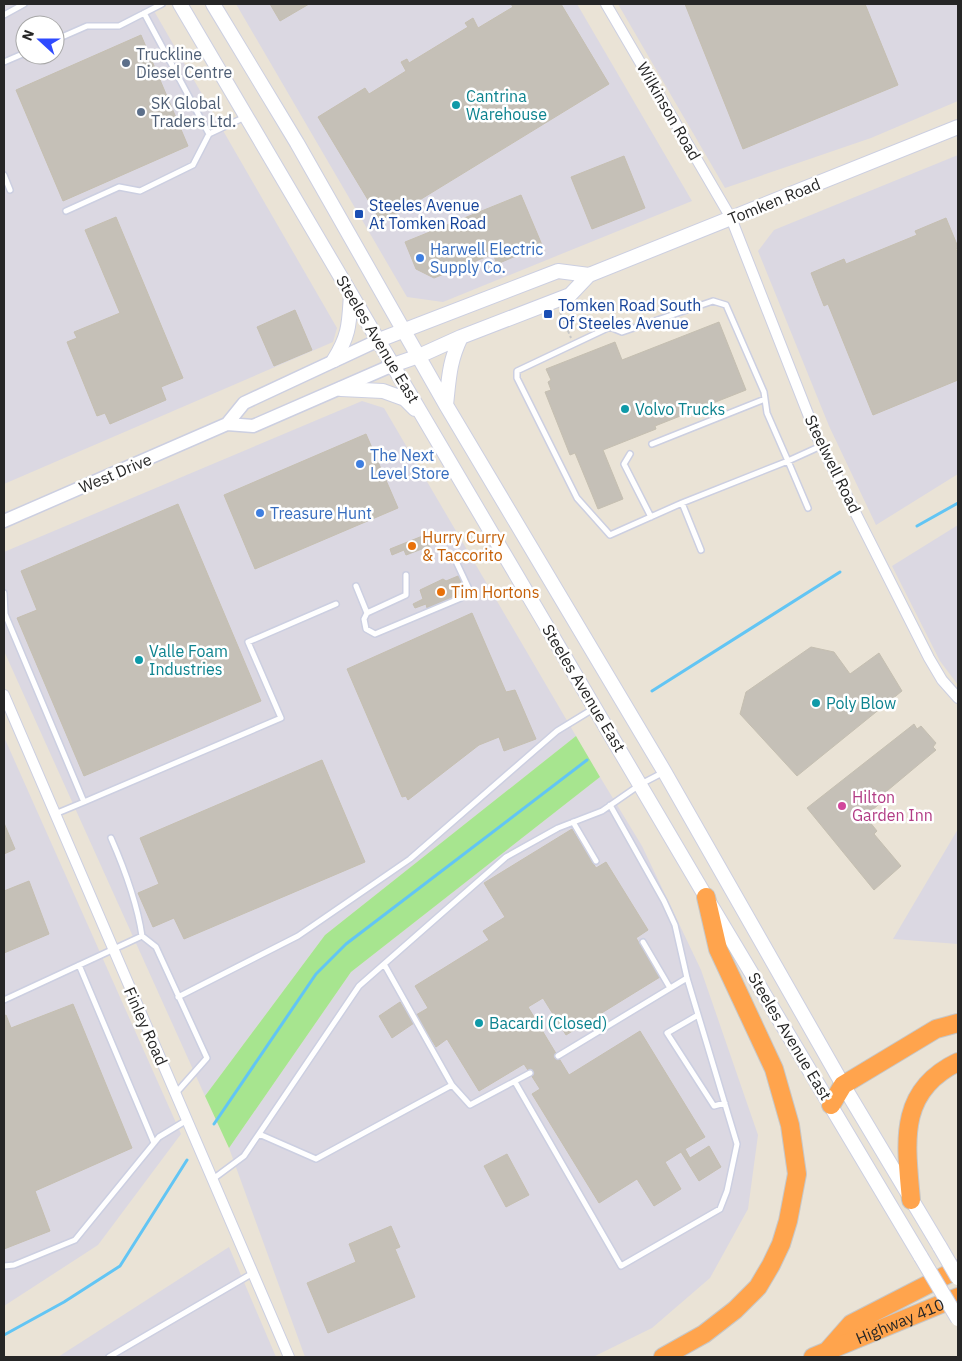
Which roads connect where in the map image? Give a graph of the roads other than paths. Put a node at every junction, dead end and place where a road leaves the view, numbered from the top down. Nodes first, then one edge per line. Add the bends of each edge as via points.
1 (24, 4) edge
2 (162, 4) edge
3 (180, 4) edge
4 (213, 4) edge
5 (606, 4) edge
6 (144, 13) junction
7 (4, 16) edge
8 (65, 36) edge
9 (246, 116) junction
10 (958, 127) edge
11 (209, 134) junction
12 (4, 175) edge
13 (10, 190) dead end
14 (66, 211) dead end
15 (731, 218) junction
16 (589, 275) junction
17 (350, 294) junction
18 (404, 330) junction
19 (461, 338) junction
20 (379, 340) junction
21 (419, 356) junction
22 (334, 360) junction
23 (393, 365) junction
24 (342, 389) junction
25 (765, 399) junction
26 (446, 404) junction
27 (424, 418) junction
28 (227, 424) junction
29 (652, 444) dead end
30 (822, 446) junction
31 (630, 454) dead end
32 (788, 461) junction
33 (682, 503) junction
34 (808, 508) dead end
35 (651, 517) junction
36 (4, 521) edge
37 (701, 550) dead end
38 (453, 555) dead end
39 (406, 575) dead end
40 (356, 586) dead end
41 (4, 593) edge
42 (336, 604) dead end
43 (367, 613) junction
44 (4, 695) edge
45 (958, 698) edge
46 (596, 708) junction
47 (664, 771) junction
48 (641, 784) junction
49 (84, 802) junction
50 (610, 805) junction
51 (55, 815) junction
52 (573, 822) junction
53 (111, 838) dead end
54 (596, 861) dead end
55 (706, 897) junction
56 (142, 936) junction
57 (643, 942) dead end
58 (112, 950) junction
59 (384, 964) junction
60 (79, 965) junction
61 (687, 978) junction
62 (670, 988) junction
63 (178, 997) junction
64 (4, 1000) edge
65 (698, 1015) junction
66 (958, 1023) edge
67 (558, 1056) dead end
68 (958, 1062) edge
69 (530, 1073) dead end
70 (515, 1082) junction
71 (452, 1085) junction
72 (843, 1086) junction
73 (176, 1094) junction
74 (725, 1103) junction
75 (831, 1105) junction
76 (187, 1120) junction
77 (259, 1134) junction
78 (154, 1143) junction
79 (213, 1179) junction
80 (911, 1200) junction
81 (4, 1266) edge
82 (958, 1269) edge
83 (254, 1273) junction
84 (958, 1278) edge
85 (958, 1297) edge
86 (958, 1319) edge
87 (820, 1354) edge
88 (109, 1357) edge
89 (289, 1357) edge
90 (663, 1357) edge

1 - 7 lane
2 - 6 lane
3 - 9 main road, Steeles Avenue East
4 - 18 main road, Steeles Avenue East
5 - 15 street, Wilkinson Road
6 - 8 lane via 118,26 87,26
6 - 11 lane
9 - 11 lane
9 - 17 main road, Steeles Avenue East
10 - 15 main road, Tomken Road
11 - 14 lane via 193,165 140,191 119,187
12 - 13 lane
15 - 16 main road, Tomken Road
15 - 30 street, Steelwell Road
16 - 18 main road, Tomken Road via 558,271
16 - 19 main road, Tomken Road via 570,295
17 - 20 main road, Steeles Avenue East
17 - 22 main road via 349,329
18 - 20 main road, Tomken Road
18 - 21 main road, Steeles Avenue East
19 - 21 main road, Tomken Road
19 - 26 main road via 449,368
20 - 22 street, West Drive
20 - 23 main road, Steeles Avenue East
21 - 23 main road, Tomken Road
21 - 26 main road, Steeles Avenue East
22 - 28 street, West Drive via 244,403
23 - 24 street, West Drive
23 - 27 main road, Steeles Avenue East
24 - 27 main road via 383,391 405,399
24 - 28 street, West Drive via 253,426
25 - 29 lane
25 - 32 lane via 767,412
25 - 35 lane via 726,305 713,301 622,332 610,327 517,371 517,378 577,498 610,535
26 - 47 main road, Steeles Avenue East
27 - 46 main road, Steeles Avenue East
28 - 36 street, West Drive
30 - 32 lane
30 - 45 street, Steelwell Road via 929,658
31 - 35 lane via 624,464
32 - 33 lane
32 - 34 lane
33 - 35 lane
33 - 37 lane
38 - 43 lane via 468,588 461,598 375,634 366,629 364,619
39 - 43 lane via 406,595
40 - 43 lane
41 - 49 lane via 5,614
42 - 49 lane via 248,642 280,718
44 - 51 street, Finley Road
46 - 48 main road, Steeles Avenue East
46 - 63 lane via 557,731 410,859 338,909 298,936
47 - 48 lane
47 - 72 main road, Steeles Avenue East
48 - 50 lane
48 - 55 main road, Steeles Avenue East
49 - 51 lane
50 - 52 lane
50 - 61 lane via 675,925
51 - 58 street, Finley Road
52 - 54 lane
52 - 59 lane via 506,857
53 - 56 lane via 125,871
55 - 75 main road, Steeles Avenue East
55 - 90 highway via 718,949 777,1076 790,1125 797,1174 786,1229 758,1287 704,1334
56 - 58 lane
56 - 63 lane via 156,947
57 - 62 lane
58 - 60 lane
58 - 73 street, Finley Road
59 - 71 lane
59 - 77 lane via 359,986
60 - 64 lane
60 - 78 lane
61 - 62 lane
61 - 65 lane
62 - 67 lane
63 - 73 lane via 207,1058
65 - 74 lane
65 - 74 lane via 667,1033 714,1106
66 - 72 highway via 936,1029
68 - 80 highway via 926,1084 913,1108 907,1141
69 - 70 lane
70 - 71 lane via 470,1105
70 - 74 lane via 620,1266 720,1208 737,1144
71 - 77 lane via 316,1158
72 - 75 highway
72 - 80 main road, Steeles Avenue East
73 - 76 street, Finley Road
75 - 86 main road, Steeles Avenue East, bridge
76 - 78 lane
76 - 79 street, Finley Road
77 - 79 lane via 244,1156
78 - 81 lane via 75,1240
79 - 83 street, Finley Road
80 - 84 main road, Steeles Avenue East, bridge
82 - 87 highway via 851,1324
83 - 88 lane
83 - 89 street, Finley Road
85 - 87 highway, Highway 410

